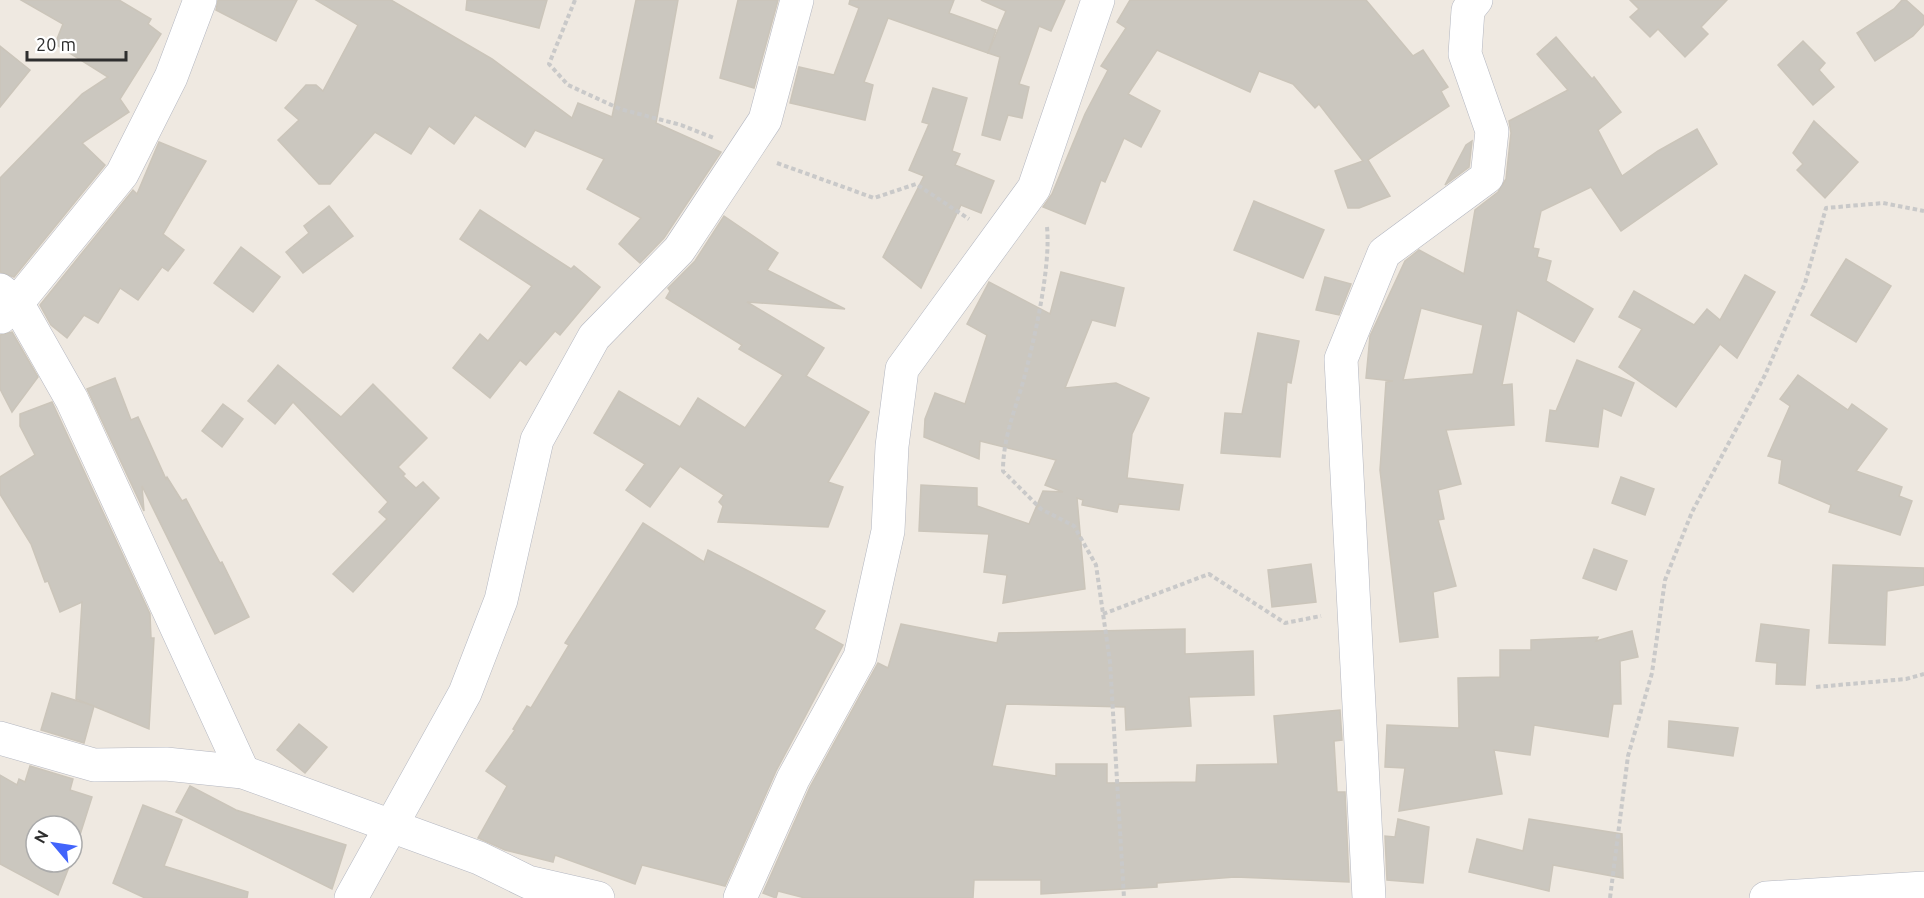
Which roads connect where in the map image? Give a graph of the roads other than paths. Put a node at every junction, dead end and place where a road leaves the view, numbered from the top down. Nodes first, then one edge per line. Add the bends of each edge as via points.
1 (200, 0) edge
2 (797, 0) edge
3 (1098, 0) edge
4 (1476, 0) edge
5 (6, 304) edge
6 (0, 738) edge
7 (243, 772) junction
8 (391, 824) junction
9 (1924, 888) edge
10 (351, 898) edge
11 (598, 898) edge
12 (740, 898) edge
13 (1370, 898) edge
14 (1766, 898) edge

1 - 5 street via 171,77 122,174
2 - 8 street via 765,120 679,250 594,337 537,440 501,600 465,693
3 - 12 street via 1034,188 902,369 892,446 888,531 860,657 793,779
4 - 13 street via 1468,10 1465,54 1492,131 1487,177 1384,253 1341,359
5 - 7 street via 72,400
6 - 7 street via 94,765 166,764
7 - 8 street
8 - 10 street
8 - 11 street via 528,882
9 - 14 street

